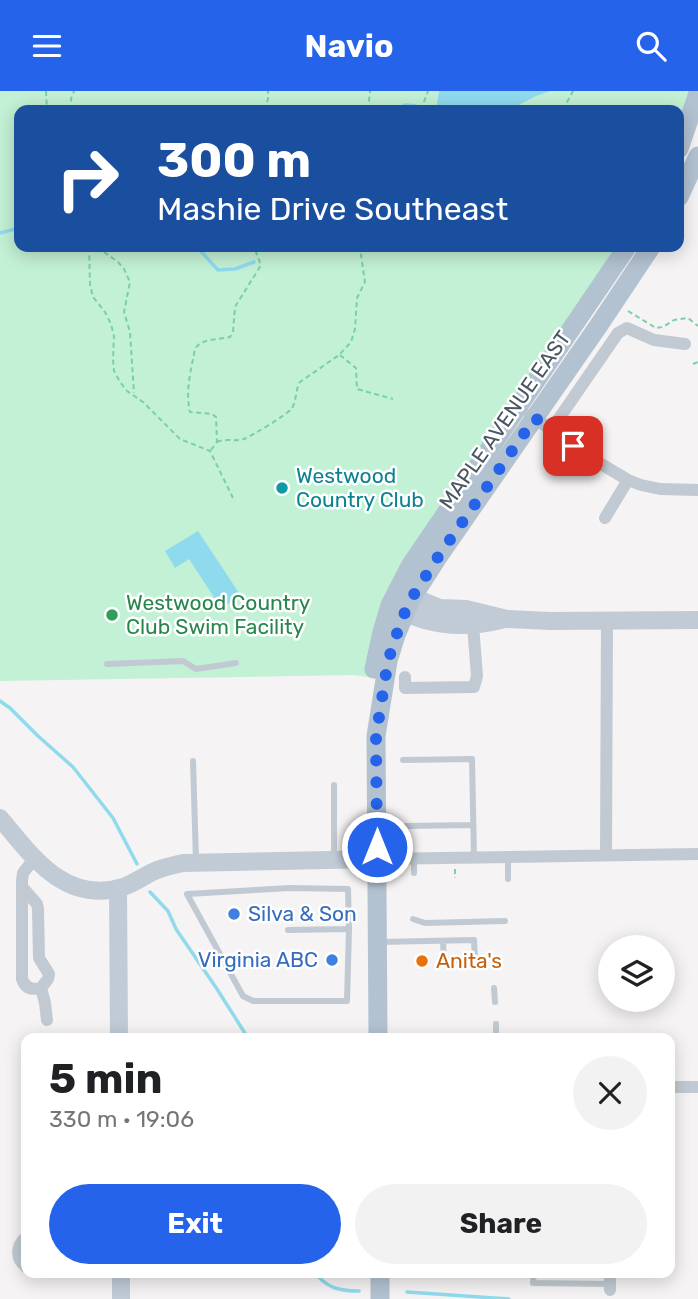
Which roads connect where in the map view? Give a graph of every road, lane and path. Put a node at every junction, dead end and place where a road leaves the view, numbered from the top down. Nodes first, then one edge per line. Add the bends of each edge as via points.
1 (698, 93) edge
2 (688, 138) edge
3 (698, 156) edge
4 (684, 186) edge
5 (89, 252) edge
6 (104, 252) edge
7 (256, 252) edge
8 (362, 252) edge
9 (624, 252) edge
10 (648, 252) edge
11 (621, 306) dead end
12 (698, 326) edge
13 (685, 344) dead end
14 (339, 355) junction
15 (698, 362) edge
16 (693, 364) dead end
17 (134, 394) junction
18 (393, 399) dead end
19 (526, 412) junction
20 (551, 430) junction
21 (217, 442) junction
22 (211, 451) junction
23 (628, 480) junction
24 (698, 490) edge
25 (233, 498) dead end
26 (606, 519) dead end
27 (402, 606) junction
28 (508, 619) junction
29 (698, 620) edge
30 (607, 621) junction
31 (473, 625) junction
32 (236, 663) dead end
33 (107, 664) dead end
34 (405, 677) dead end
35 (403, 760) dead end
36 (193, 761) dead end
37 (334, 785) dead end
38 (0, 818) edge
39 (473, 825) junction
40 (406, 826) dead end
41 (698, 854) edge
42 (606, 855) junction
43 (508, 856) junction
44 (474, 857) junction
45 (34, 859) junction
46 (377, 859) junction
47 (414, 859) junction
48 (334, 860) junction
49 (196, 863) junction
50 (455, 868) dead end
51 (414, 873) dead end
52 (455, 878) dead end
53 (508, 879) dead end
54 (23, 888) junction
55 (118, 888) junction
56 (413, 919) dead end
57 (505, 921) dead end
58 (349, 929) junction
59 (288, 930) dead end
60 (443, 941) junction
61 (377, 942) junction
62 (38, 954) junction
63 (22, 955) junction
64 (41, 988) junction
65 (494, 988) dead end
66 (495, 1002) dead end
67 (47, 1020) dead end
68 (496, 1024) dead end
69 (118, 1033) edge
70 (378, 1033) edge
71 (496, 1033) edge
72 (675, 1087) edge
73 (698, 1087) edge
74 (21, 1242) edge
75 (21, 1261) edge
76 (121, 1278) edge
77 (380, 1278) edge
78 (533, 1278) edge
79 (610, 1282) edge
80 (121, 1299) edge
81 (380, 1299) edge

1 - 2 main road
3 - 4 main road
5 - 17 path via 93,297 114,336 114,371
6 - 17 path via 118,262 130,282 124,312 130,332
7 - 21 path via 261,265 235,307 230,337 203,341 194,349 190,412 215,417
8 - 14 path via 365,282 357,298 355,329
9 - 19 main road
10 - 19 main road, MAPLE AVENUE EAST via 599,325
11 - 12 path via 656,328 688,318
13 - 20 street via 654,340 628,328 618,333
14 - 18 path via 356,368 357,389
14 - 21 path via 300,381 292,408 282,417 243,439
15 - 16 path
17 - 22 path via 180,439
19 - 20 street
19 - 27 main road, MAPLE AVENUE EAST via 438,557
20 - 23 street
21 - 22 path
22 - 25 path
23 - 24 street via 660,489
23 - 26 street
27 - 28 street via 466,609
27 - 31 street via 434,623
27 - 46 main road, MAPLE AVENUE EAST via 376,736
28 - 30 street
28 - 31 street
29 - 30 street
30 - 42 street
31 - 34 street via 474,687 405,688
32 - 33 lane via 196,669 183,661
35 - 39 lane via 472,759
36 - 49 lane
37 - 48 lane
38 - 45 street
39 - 40 lane
39 - 44 lane
41 - 42 street
42 - 43 street
43 - 44 street
43 - 53 lane
44 - 47 street
45 - 54 street via 23,873
45 - 55 street via 60,881 74,886
46 - 47 street
46 - 48 street
46 - 61 main road, MAPLE AVENUE EAST
47 - 51 lane
48 - 49 street
49 - 55 street via 168,866
50 - 52 path
54 - 62 street via 37,904
54 - 63 street
55 - 69 street
56 - 57 lane via 425,923
58 - 58 lane via 348,889 187,894 243,996 253,1001 347,1001
58 - 59 lane
60 - 60 lane via 474,940 475,959 444,960
60 - 61 lane
61 - 70 main road, MAPLE AVENUE EAST
62 - 63 street
62 - 64 street via 49,974
63 - 64 street via 23,984
64 - 67 street
65 - 66 lane
68 - 71 lane
72 - 73 street
74 - 75 street
76 - 80 street
77 - 81 main road
78 - 79 lane via 533,1283

